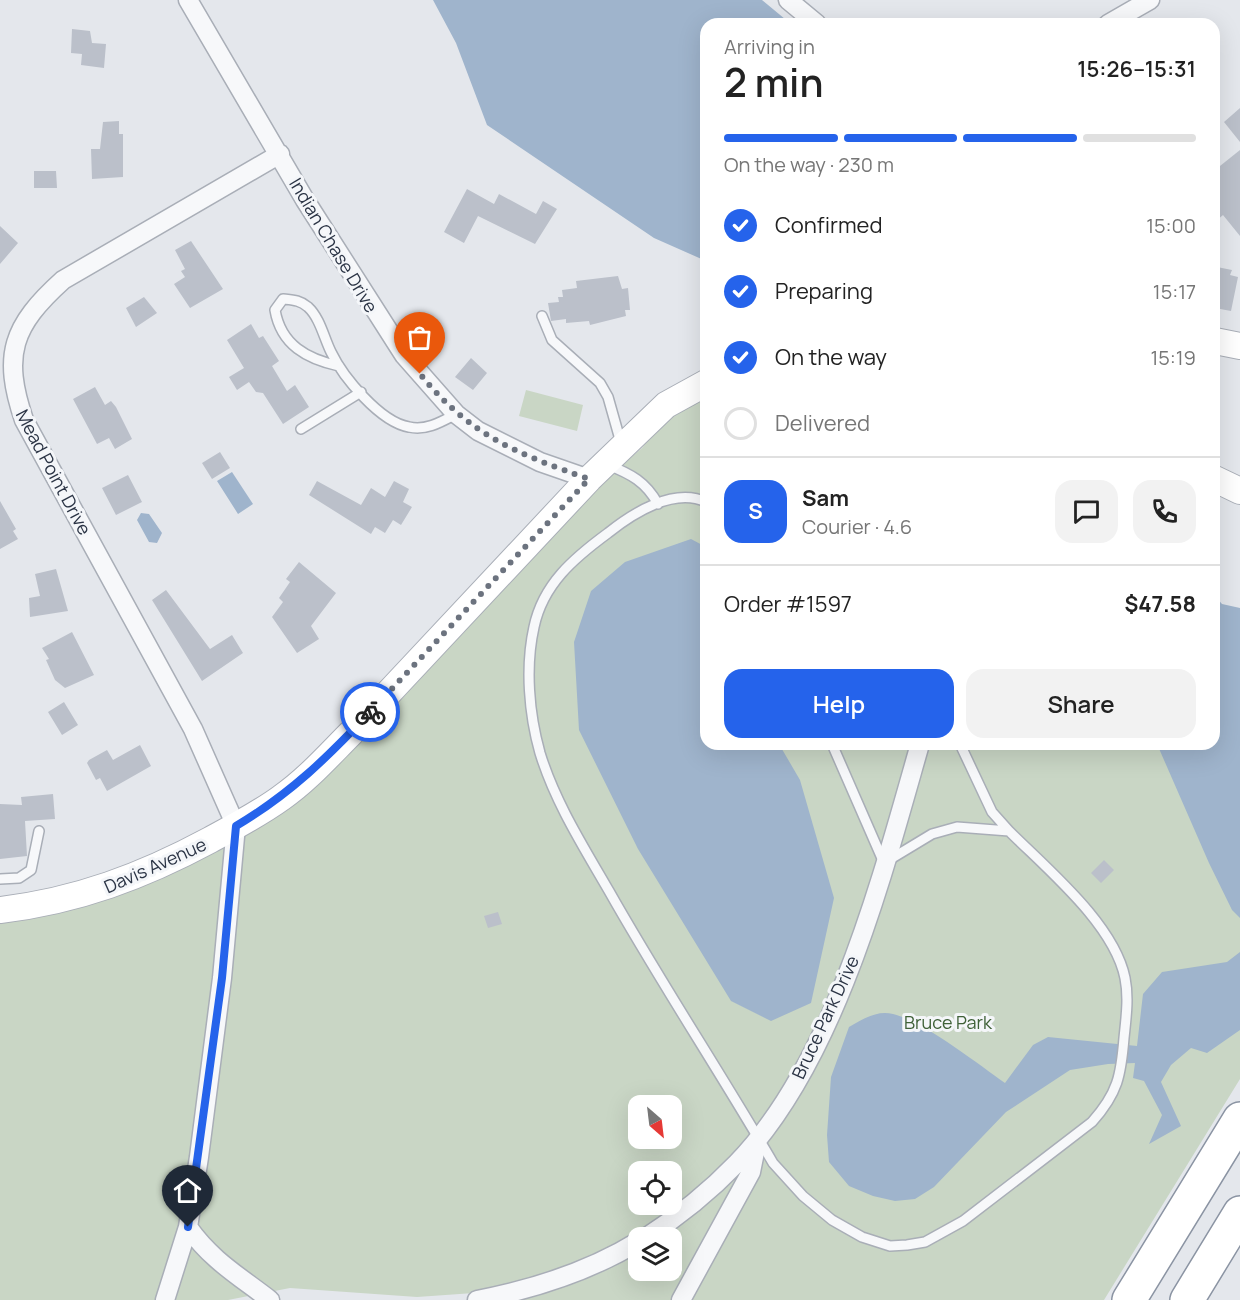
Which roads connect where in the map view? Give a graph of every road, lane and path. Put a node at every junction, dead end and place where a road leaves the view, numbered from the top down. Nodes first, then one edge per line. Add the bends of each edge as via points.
1 (188, 0) edge
2 (788, 0) edge
3 (1150, 0) edge
4 (810, 18) edge
5 (1118, 18) edge
6 (280, 154) junction
7 (542, 316) dead end
8 (1220, 342) edge
9 (1240, 346) edge
10 (339, 366) junction
11 (700, 386) edge
12 (361, 393) junction
13 (456, 414) junction
14 (301, 429) dead end
15 (606, 464) junction
16 (1220, 481) edge
17 (1240, 491) edge
18 (700, 501) edge
19 (658, 504) junction
20 (835, 750) edge
21 (918, 750) edge
22 (963, 750) edge
23 (236, 826) junction
24 (39, 831) dead end
25 (1009, 831) junction
26 (884, 863) junction
27 (0, 879) edge
28 (0, 910) edge
29 (1240, 1119) edge
30 (758, 1138) junction
31 (1240, 1213) edge
32 (188, 1227) junction
33 (659, 1227) edge
34 (628, 1248) edge
35 (165, 1300) edge
36 (270, 1300) edge
37 (478, 1300) edge
38 (681, 1300) edge
39 (1129, 1300) edge
40 (1187, 1300) edge

1 - 6 street, Indian Chase Drive
2 - 4 street
3 - 5 street
6 - 13 street, Indian Chase Drive via 311,210 404,355
6 - 23 street, Mead Point Drive via 63,280 28,318 13,349 13,389 24,420 193,729
7 - 15 lane via 552,340 600,383 608,397
8 - 9 main road
10 - 10 lane via 310,308 297,300 283,300 276,310 277,322 292,343 308,358
10 - 12 lane
11 - 15 main road, Davis Avenue via 666,405
12 - 13 lane via 390,419 409,428 434,427
12 - 14 lane
13 - 15 street, Indian Chase Drive via 496,442 540,462
15 - 19 lane via 638,478 650,488
15 - 23 main road, Davis Avenue via 318,766 281,798
16 - 17 main road
18 - 19 lane via 677,497
19 - 30 lane via 623,522 570,561 555,580 534,625 529,680 533,718 543,762 566,817
20 - 26 lane
21 - 26 street, Bruce Park Drive
22 - 25 lane via 992,812
23 - 28 main road, Davis Avenue via 127,881 84,895
23 - 32 street via 222,978
24 - 27 lane via 31,870 19,878
25 - 26 lane via 957,827 932,834
25 - 30 lane via 1103,933 1121,965 1127,1001 1121,1074 1107,1105 1092,1122 963,1221 925,1242 890,1246 862,1237 832,1220 777,1168
26 - 30 street, Bruce Park Drive via 855,954 820,1036 789,1093
29 - 39 highway
30 - 33 street, Bruce Park Drive via 738,1163
30 - 38 street via 751,1172
31 - 40 highway
32 - 35 street
32 - 36 street via 226,1270
34 - 37 street via 563,1278

